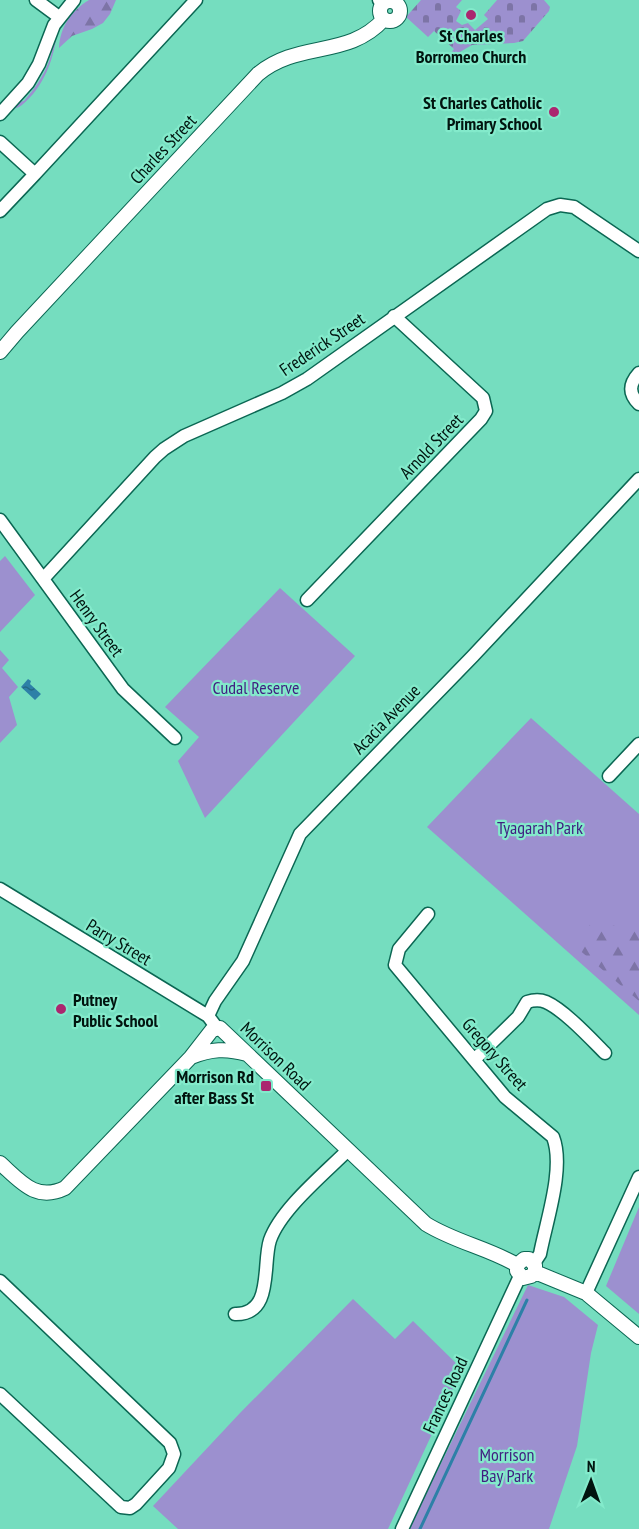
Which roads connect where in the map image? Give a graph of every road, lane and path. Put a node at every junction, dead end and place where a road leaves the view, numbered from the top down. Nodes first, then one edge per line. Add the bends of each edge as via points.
1 (36, 0) edge
2 (74, 0) edge
3 (196, 0) edge
4 (390, 2) edge
5 (59, 17) junction
6 (0, 114) edge
7 (0, 142) edge
8 (35, 174) junction
9 (0, 211) edge
10 (639, 251) edge
11 (394, 316) junction
12 (0, 352) edge
13 (639, 373) edge
14 (639, 404) edge
15 (639, 479) edge
16 (0, 520) edge
17 (43, 579) junction
18 (306, 600) dead end
19 (175, 738) dead end
20 (639, 744) edge
21 (609, 776) dead end
22 (0, 889) edge
23 (428, 914) dead end
24 (208, 1016) junction
25 (217, 1028) junction
26 (605, 1053) dead end
27 (249, 1054) junction
28 (191, 1057) junction
29 (475, 1059) junction
30 (348, 1150) junction
31 (0, 1164) edge
32 (639, 1177) edge
33 (535, 1268) junction
34 (519, 1270) junction
35 (0, 1281) edge
36 (586, 1293) junction
37 (235, 1314) dead end
38 (639, 1337) edge
39 (0, 1394) edge
40 (402, 1529) edge

1 - 5 street
2 - 5 street
3 - 8 street
4 - 12 street, Charles Street via 400,12 397,18 384,19 356,40 274,62 258,74
5 - 6 street via 34,74
7 - 8 street
8 - 9 street
10 - 11 street, Frederick Street via 580,210 554,206
11 - 17 street, Frederick Street via 294,386 168,446
11 - 18 street, Arnold Street via 483,398 486,411
13 - 14 street via 630,386
15 - 24 street, Acacia Avenue via 300,834 243,962
16 - 17 street, Henry Street
17 - 19 street, Henry Street via 123,689
20 - 21 street
22 - 24 street, Parry Street
23 - 29 street, Gregory Street via 399,949 395,965
24 - 25 street, Parry Street
25 - 27 street, Morrison Road
25 - 28 street, Morrison Road
26 - 29 street via 546,1002 534,1000 527,1002 518,1017
27 - 28 street via 216,1049
27 - 30 street, Morrison Road
28 - 31 street, Morrison Road via 65,1188 39,1192
29 - 33 street, Gregory Street via 505,1096 553,1137 556,1146 556,1174
30 - 34 street, Morrison Road via 426,1224 505,1257
30 - 37 street via 279,1220 269,1242 261,1296 245,1314
32 - 36 street
33 - 34 street via 529,1278
33 - 36 street
34 - 40 street, Frances Road
35 - 39 street via 170,1443 174,1454 169,1467 136,1504 130,1508 121,1506
36 - 38 street

